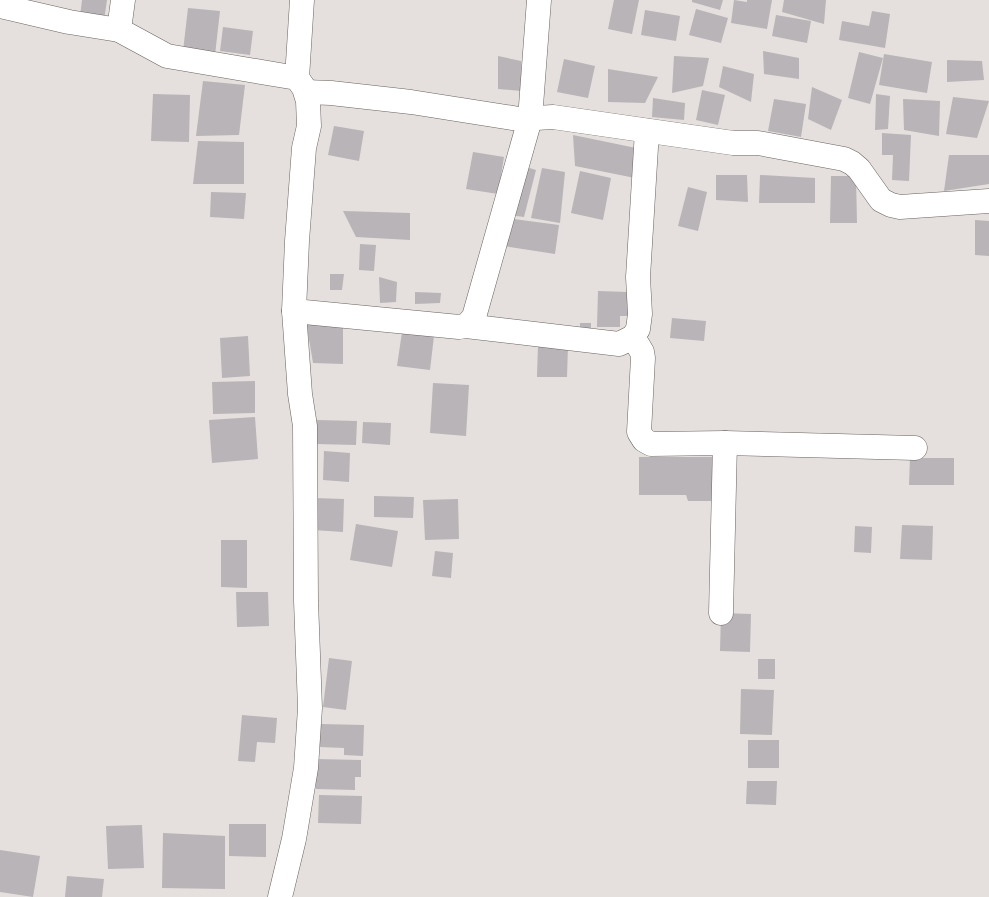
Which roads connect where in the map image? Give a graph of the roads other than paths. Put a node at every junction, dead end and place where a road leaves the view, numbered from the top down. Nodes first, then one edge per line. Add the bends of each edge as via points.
1 (123, 0) edge
2 (302, 0) edge
3 (538, 0) edge
4 (0, 6) edge
5 (119, 30) junction
6 (301, 85) junction
7 (530, 119) junction
8 (647, 131) junction
9 (989, 201) edge
10 (294, 311) junction
11 (466, 326) junction
12 (633, 337) junction
13 (725, 443) junction
14 (915, 448) dead end
15 (721, 613) dead end
16 (280, 897) edge

1 - 5 street
2 - 6 street
3 - 7 street
4 - 5 street
5 - 6 street via 167,56
6 - 7 street via 331,93
6 - 10 street via 308,101 309,126 304,148
7 - 8 street via 553,117
7 - 11 street via 474,317
8 - 9 street via 733,143 758,143 844,159 859,169 881,200 900,207
8 - 12 street via 638,277 640,314
10 - 11 street via 459,328
10 - 16 street via 305,426 310,708 306,768
11 - 12 street via 619,344
12 - 13 street via 643,358 639,432 644,440 651,444
13 - 14 street
13 - 15 street

